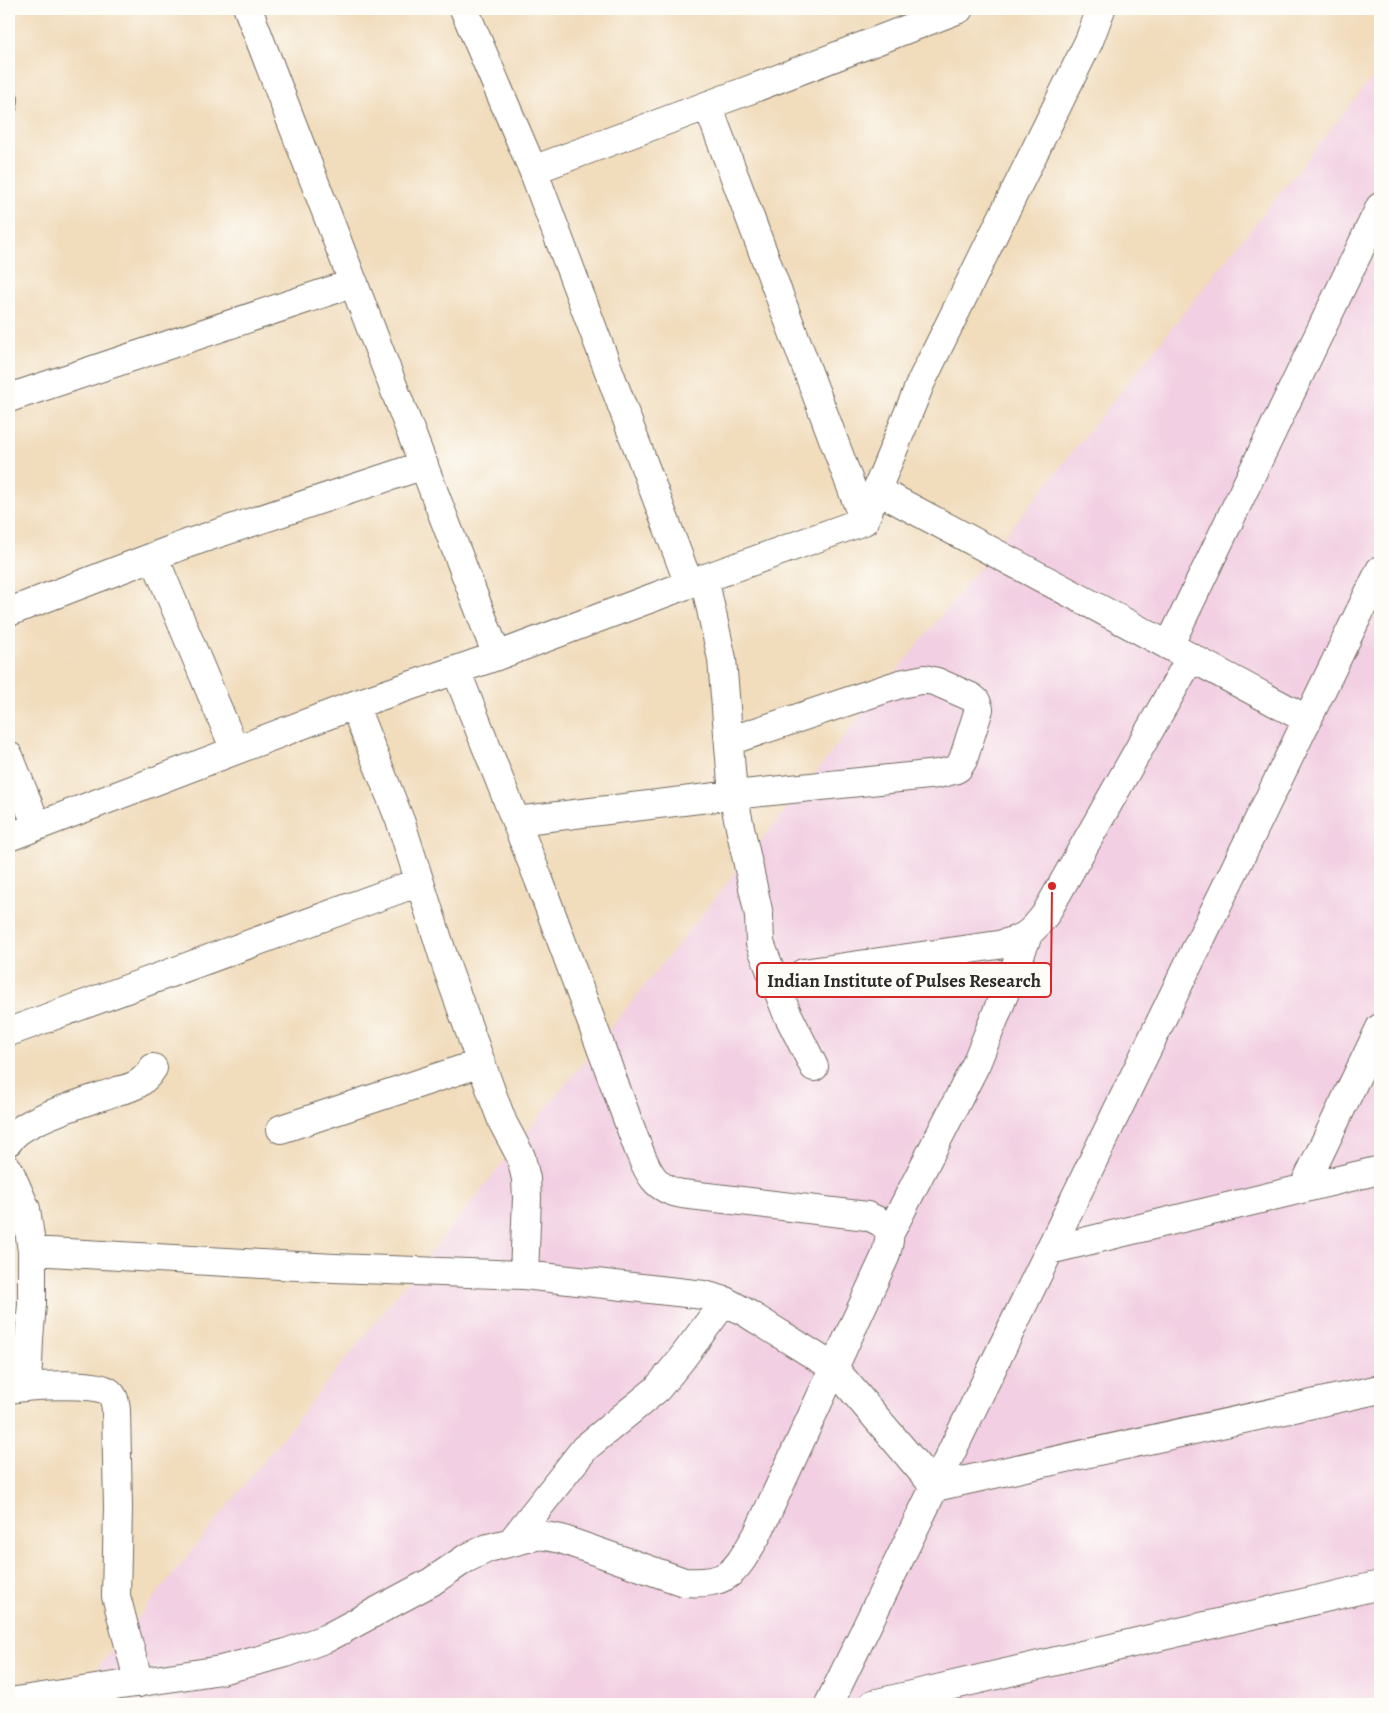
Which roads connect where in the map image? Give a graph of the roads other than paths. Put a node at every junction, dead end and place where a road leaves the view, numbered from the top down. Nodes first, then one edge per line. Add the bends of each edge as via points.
1 (248, 9) edge
2 (959, 9) edge
3 (1101, 9) edge
4 (471, 11) edge
5 (9, 96) edge
6 (9, 106) edge
7 (708, 106) junction
8 (533, 170) junction
9 (1380, 207) edge
10 (354, 283) junction
11 (9, 398) edge
12 (424, 465) junction
13 (877, 490) junction
14 (864, 521) junction
15 (154, 557) junction
16 (1378, 579) edge
17 (696, 581) junction
18 (9, 612) edge
19 (1180, 652) junction
20 (497, 656) junction
21 (456, 670) junction
22 (354, 705) junction
23 (1308, 720) junction
24 (729, 741) junction
25 (235, 750) junction
26 (9, 756) edge
27 (733, 795) junction
28 (516, 821) junction
29 (37, 826) junction
30 (9, 836) edge
31 (419, 882) junction
32 (1028, 936) junction
33 (803, 973) dead end
34 (1380, 1028) edge
35 (9, 1032) edge
36 (481, 1063) junction
37 (814, 1067) dead end
38 (153, 1068) dead end
39 (281, 1129) dead end
40 (9, 1141) edge
41 (9, 1170) edge
42 (1380, 1170) edge
43 (1303, 1188) junction
44 (890, 1233) junction
45 (1050, 1250) junction
46 (32, 1251) junction
47 (524, 1275) junction
48 (725, 1301) junction
49 (833, 1368) junction
50 (18, 1388) edge
51 (1380, 1389) edge
52 (935, 1487) junction
53 (512, 1541) junction
54 (1380, 1585) edge
55 (139, 1683) junction
56 (9, 1702) edge
57 (829, 1704) edge
58 (872, 1704) edge

1 - 10 street
2 - 7 street
3 - 13 street via 1081,57 921,382
4 - 8 street
5 - 6 lane
7 - 8 street
7 - 14 street
8 - 17 street
9 - 19 street
10 - 11 street
10 - 12 street
12 - 15 street
12 - 20 street
13 - 14 street
13 - 19 street
14 - 17 street
15 - 18 street
15 - 25 street
16 - 23 street
17 - 20 street
17 - 24 street via 722,659
19 - 23 street
19 - 32 street via 1045,915
20 - 21 street
21 - 22 street
21 - 28 street
22 - 25 street
22 - 31 street via 401,823
23 - 45 street
24 - 27 street
24 - 27 street via 900,684 925,679 971,697 979,709 963,760 954,770
25 - 29 street
26 - 29 street
27 - 28 street
27 - 37 street via 759,915 760,943 786,1011
28 - 44 street via 638,1148 646,1168 659,1186 682,1194 867,1216 878,1220
29 - 30 street
31 - 35 street
31 - 36 street
32 - 33 street via 998,945
32 - 44 street via 976,1064
34 - 43 street
36 - 39 street
36 - 47 street via 503,1123 521,1157 526,1179
38 - 40 street via 145,1079 130,1088 34,1122
41 - 46 street via 26,1209
42 - 43 street
43 - 45 street
44 - 49 street via 884,1257
45 - 52 street
46 - 47 street
46 - 50 street via 32,1304
47 - 48 street via 704,1295
48 - 49 street
48 - 53 street via 657,1389 586,1448
49 - 52 street
49 - 53 street via 756,1535 730,1574 716,1581 684,1582 561,1540 540,1536
50 - 55 street via 95,1387 108,1391 114,1398 118,1508 116,1596
51 - 52 street
52 - 57 street
53 - 55 street via 465,1559 431,1582 327,1638 286,1653 221,1670
54 - 58 street
55 - 56 street

